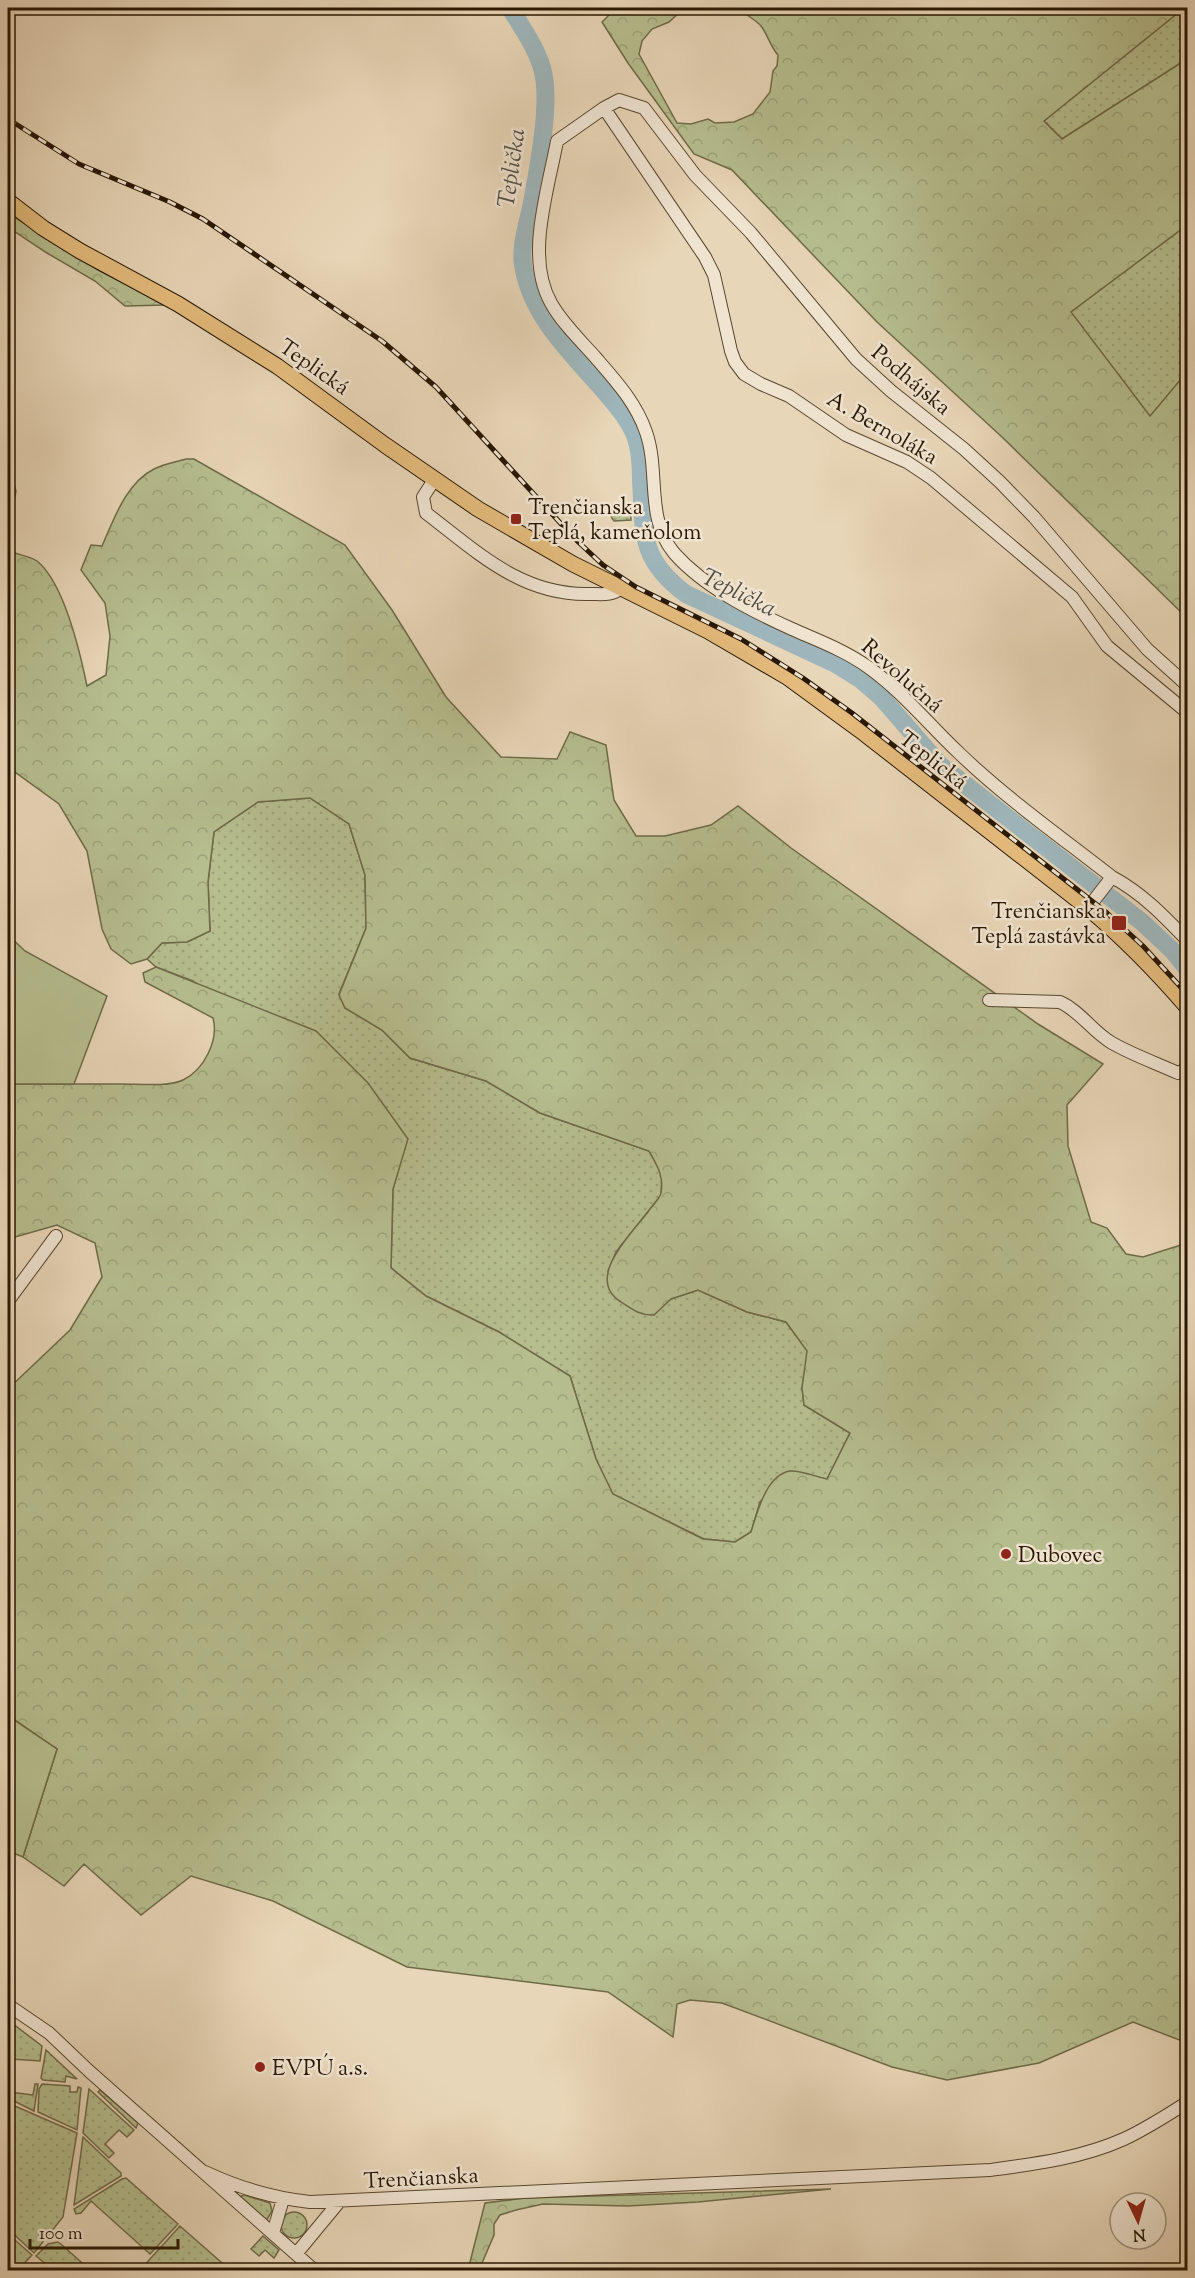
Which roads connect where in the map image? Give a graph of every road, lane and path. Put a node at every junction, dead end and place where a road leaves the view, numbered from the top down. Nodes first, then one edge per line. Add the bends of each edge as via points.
1 (619, 100) joint
2 (604, 108) junction
3 (8, 201) edge
4 (434, 480) junction
5 (621, 588) junction
6 (1188, 686) edge
7 (1188, 713) edge
8 (1110, 880) junction
9 (1092, 903) junction
10 (1188, 941) edge
11 (989, 1000) dead end
12 (1188, 1008) edge
13 (1188, 1068) edge
14 (56, 1236) dead end
15 (8, 1301) edge
16 (8, 2005) edge
17 (1188, 2102) edge
18 (205, 2172) junction
19 (283, 2199) junction
20 (339, 2202) junction
21 (273, 2233) junction
22 (296, 2254) junction
23 (314, 2271) edge

1 - 2 street, Revolučná
1 - 6 street, Podhájska via 644,108 695,175 751,233 856,359 1000,482 1147,649
2 - 7 street, A. Bernoláka via 705,257 714,275 731,351 744,374 789,396 846,435 907,462 947,490 1072,597 1107,646
2 - 8 street, Revolučná via 557,141 538,261 552,306 619,385 647,433 658,523 666,540 683,561 732,598 846,652 871,669 994,785
3 - 4 main road, Teplická via 80,251 165,297 277,366
4 - 5 main road, Teplická via 516,532
4 - 5 street via 423,497 426,513 498,569 555,591 614,594
5 - 9 main road, Teplická via 708,631 787,677
8 - 9 street
8 - 10 street, Revolučná via 1131,888
9 - 12 main road, Teplická
11 - 13 street via 1060,1002 1113,1043 1178,1073
14 - 15 street
16 - 18 street, Trenčianska via 49,2033
17 - 20 street, Trenčianska via 1122,2140 1092,2151 1030,2164 943,2173
18 - 19 street, Trenčianska via 250,2191
18 - 21 street, Trenčianska
19 - 20 street, Trenčianska
19 - 21 street
20 - 22 street
21 - 22 street, Trenčianska
22 - 23 street, Trenčianska

